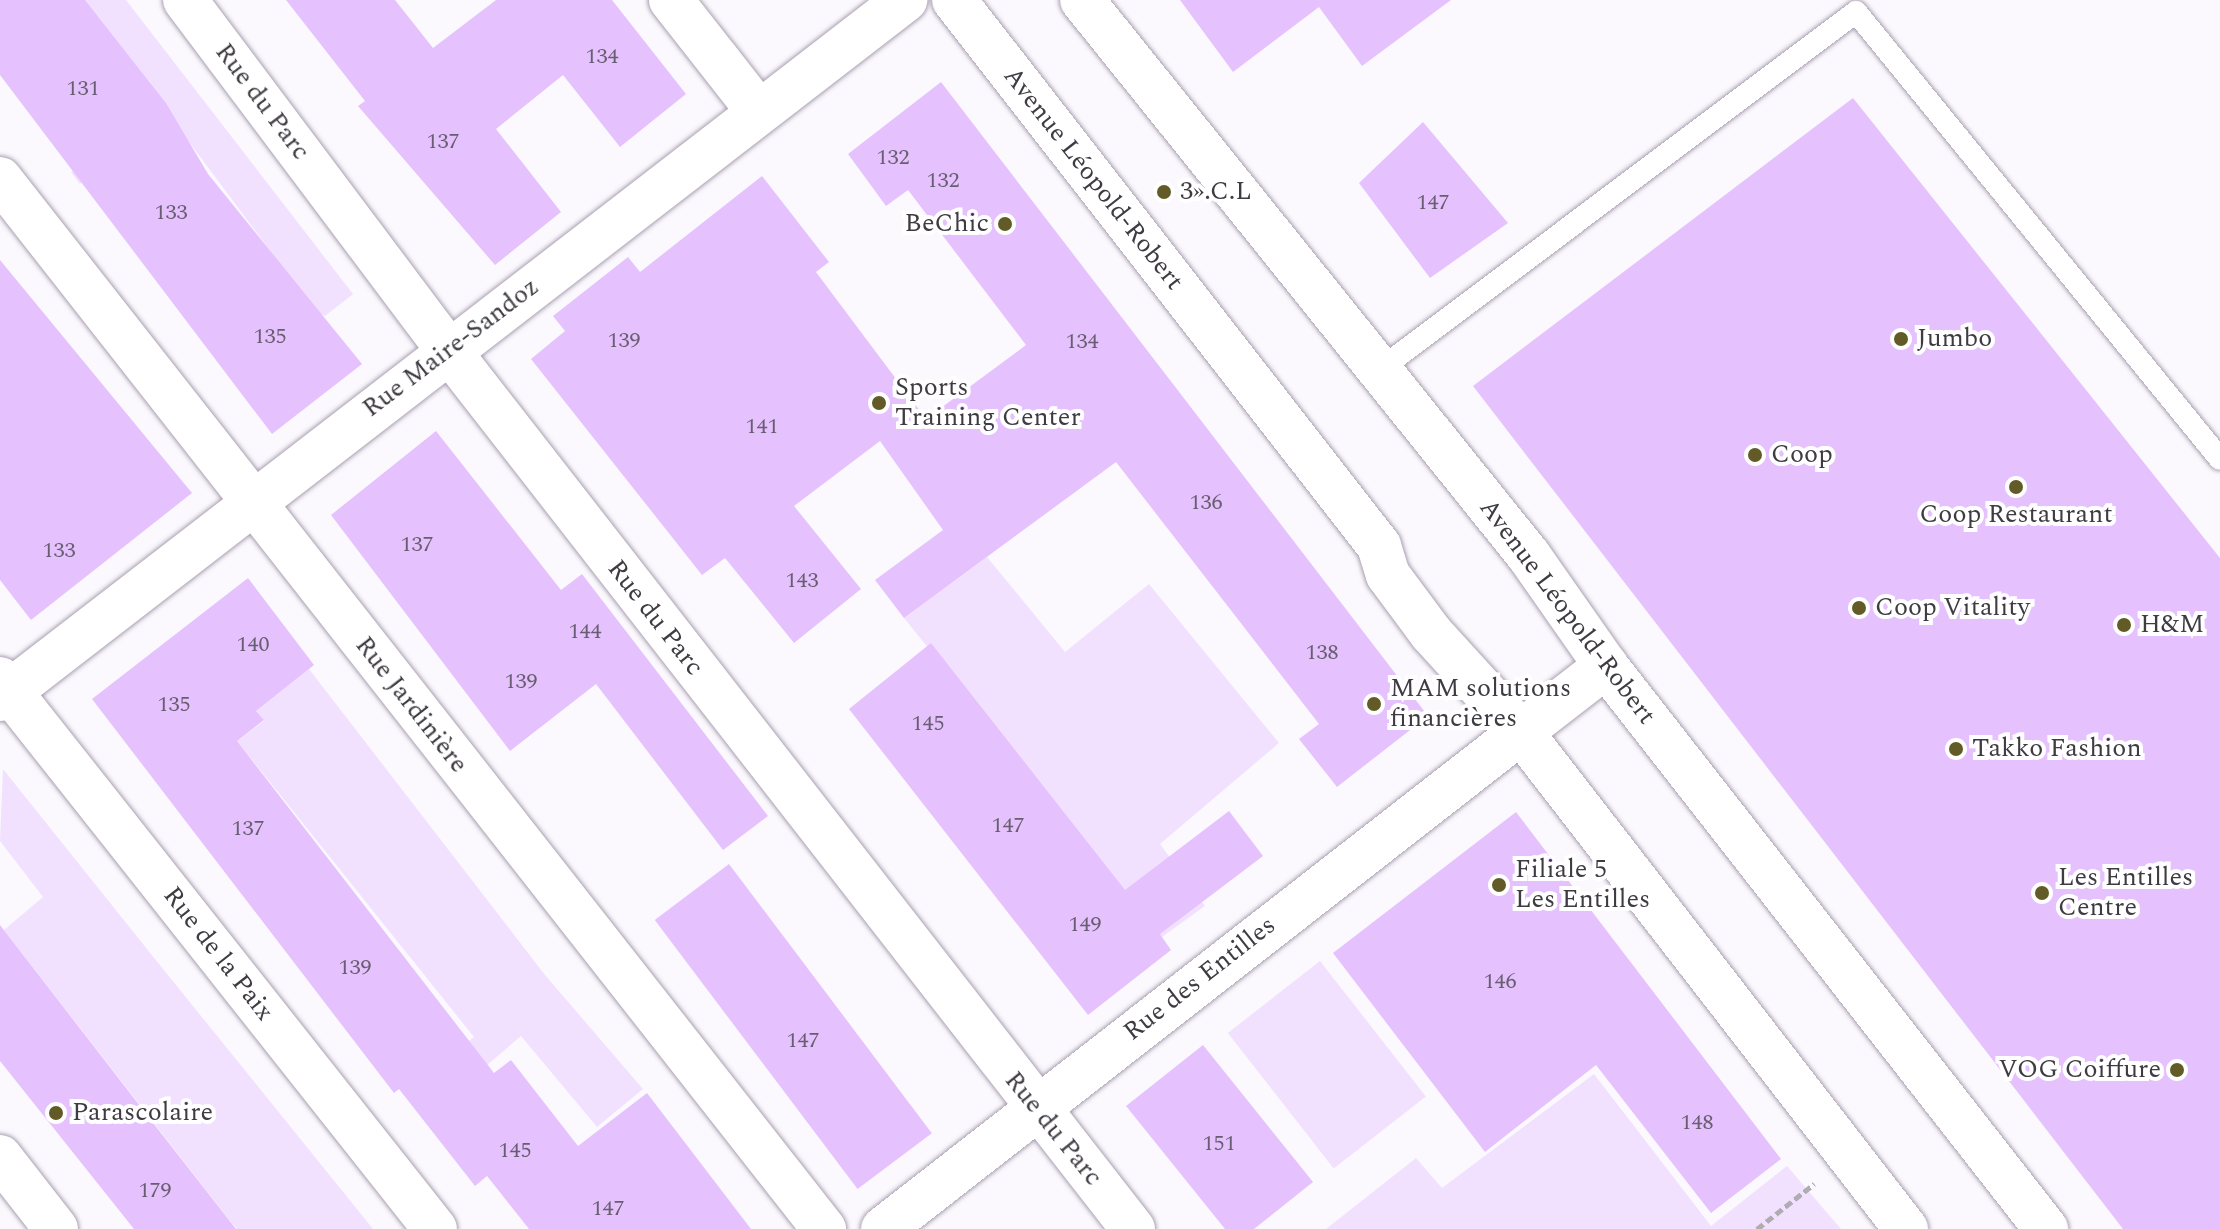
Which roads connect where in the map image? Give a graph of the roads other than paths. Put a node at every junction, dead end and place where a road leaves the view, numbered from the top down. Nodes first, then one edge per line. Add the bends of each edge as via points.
1 (185, 0) edge
2 (671, 0) edge
3 (905, 0) edge
4 (954, 0) edge
5 (1082, 0) edge
6 (758, 111) junction
7 (0, 179) edge
8 (449, 351) junction
9 (1375, 373) junction
10 (2220, 459) edge
11 (251, 501) junction
12 (1606, 666) junction
13 (3, 690) edge
14 (1521, 732) junction
15 (1033, 1107) junction
16 (0, 1157) edge
17 (56, 1229) edge
18 (435, 1229) edge
19 (824, 1229) edge
20 (883, 1229) edge
21 (1133, 1229) edge
22 (1906, 1229) edge
23 (2046, 1229) edge

1 - 8 street, Rue du Parc
2 - 6 street
3 - 6 street, Rue Maire-Sandoz
4 - 14 street, Avenue Léopold-Robert via 1379,546 1388,575 1431,633
5 - 9 street, Avenue Léopold-Robert
6 - 8 street, Rue Maire-Sandoz
7 - 11 street, Rue Jardinière
8 - 11 street, Rue Maire-Sandoz
8 - 15 street, Rue du Parc
9 - 10 lane via 1856,12
9 - 12 street, Avenue Léopold-Robert via 1529,556
11 - 13 street, Rue Maire-Sandoz
11 - 19 street, Rue Jardinière
12 - 14 street, Rue des Entilles
12 - 23 street, Avenue Léopold-Robert
13 - 18 street, Rue de la Paix
14 - 15 street, Rue des Entilles
14 - 22 street, Avenue Léopold-Robert
15 - 20 street, Rue des Entilles
15 - 21 street, Rue du Parc
16 - 17 street

